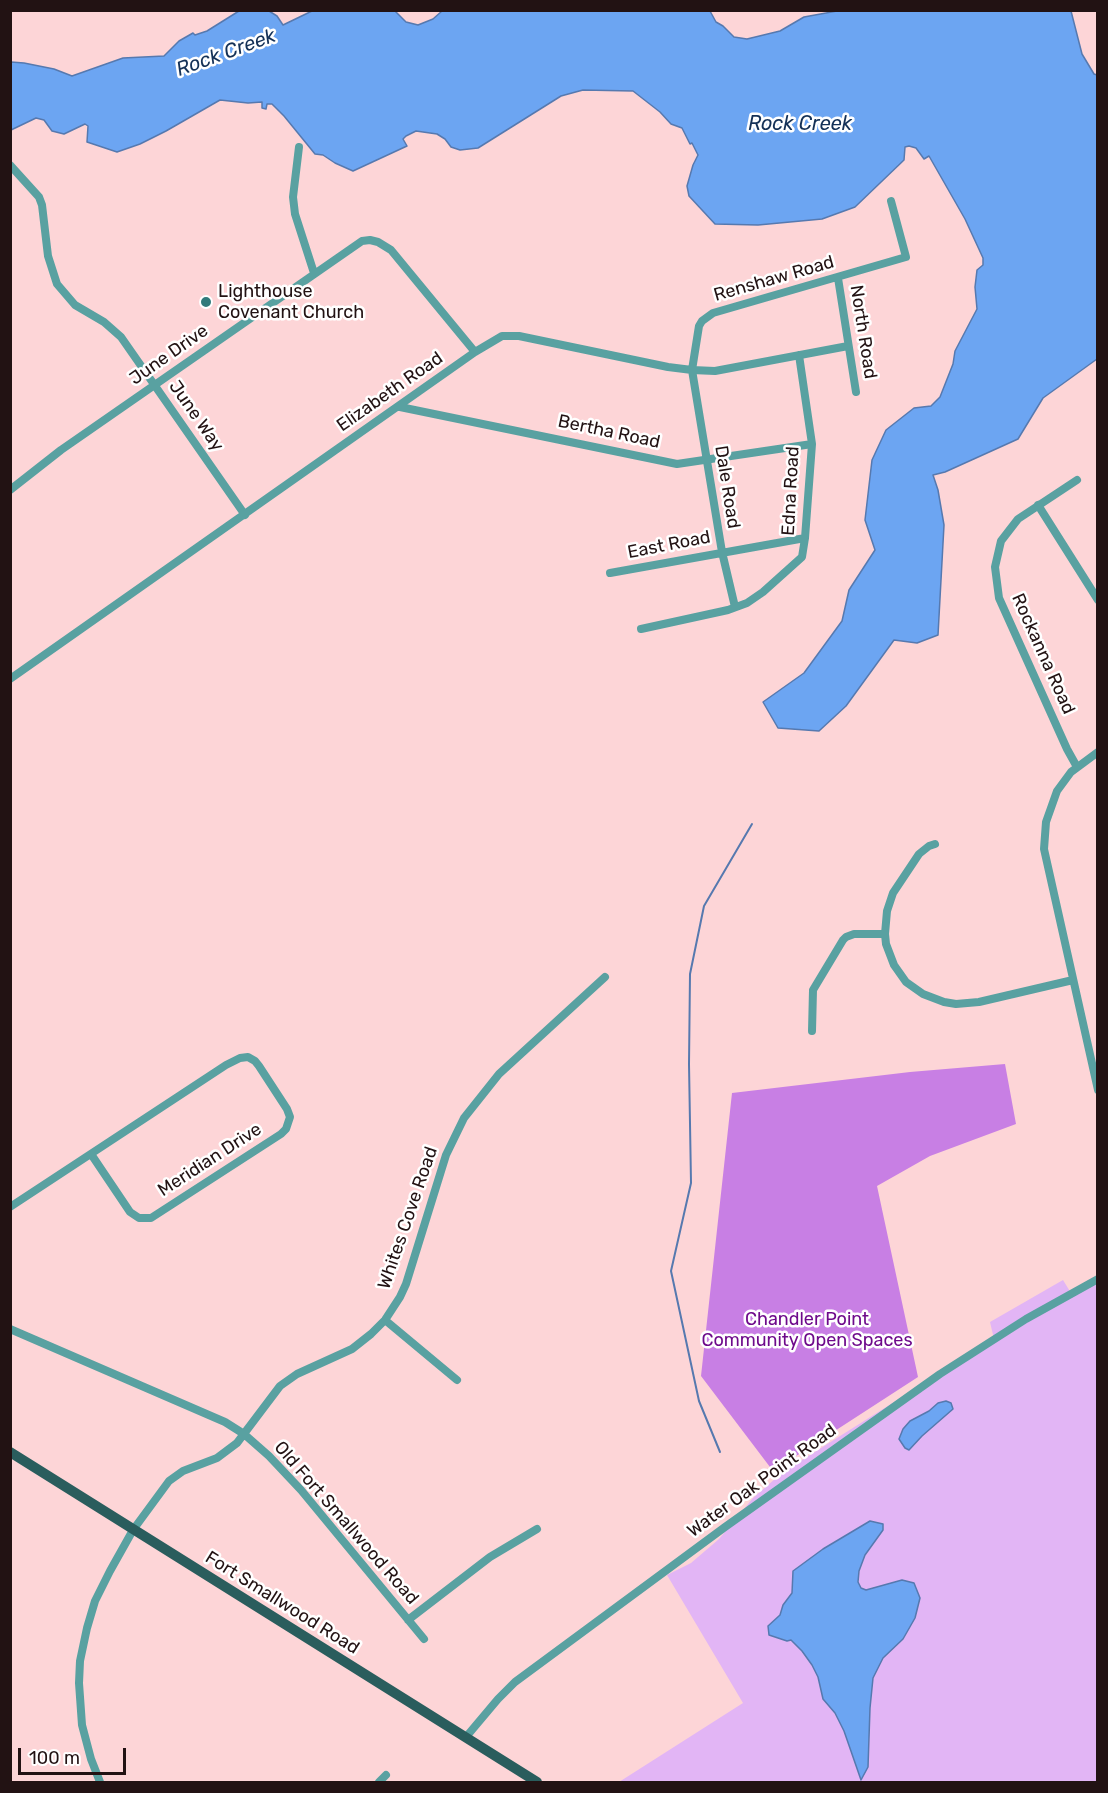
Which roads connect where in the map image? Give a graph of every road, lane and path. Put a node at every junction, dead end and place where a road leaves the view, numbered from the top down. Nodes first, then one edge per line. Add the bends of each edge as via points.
1 (299, 147) dead end
2 (10, 165) edge
3 (891, 201) dead end
4 (314, 273) junction
5 (838, 278) junction
6 (848, 346) junction
7 (476, 352) junction
8 (799, 355) junction
9 (692, 370) junction
10 (154, 385) junction
11 (856, 392) dead end
12 (400, 406) junction
13 (812, 444) junction
14 (706, 461) junction
15 (1077, 480) dead end
16 (10, 490) edge
17 (1038, 505) junction
18 (245, 515) junction
19 (805, 538) junction
20 (722, 552) junction
21 (610, 573) dead end
22 (1098, 600) edge
23 (735, 608) junction
24 (641, 629) dead end
25 (10, 679) edge
26 (1098, 752) edge
27 (1077, 766) junction
28 (935, 844) dead end
29 (885, 934) junction
30 (605, 977) dead end
31 (1073, 980) junction
32 (812, 1031) dead end
33 (1098, 1090) edge
34 (92, 1154) junction
35 (10, 1207) edge
36 (1098, 1279) edge
37 (385, 1320) junction
38 (10, 1329) edge
39 (457, 1380) dead end
40 (244, 1434) junction
41 (10, 1452) edge
42 (537, 1529) dead end
43 (133, 1530) junction
44 (408, 1620) junction
45 (424, 1639) dead end
46 (466, 1737) junction
47 (387, 1775) dead end
48 (100, 1782) edge
49 (379, 1782) edge
50 (537, 1782) edge

1 - 4 street via 293,197 295,214
2 - 10 street, June Way via 39,197 48,256 57,284 75,305 121,337
3 - 5 street, Renshaw Road via 906,257
4 - 7 street, June Drive via 355,244 378,242 391,250
4 - 10 street, June Drive
5 - 6 street, North Road
5 - 9 street, Renshaw Road via 712,313 699,326
6 - 8 street, Elizabeth Road
6 - 11 street, North Road
7 - 9 street, Elizabeth Road via 508,335
7 - 12 street, Elizabeth Road
8 - 9 street, Elizabeth Road via 715,370
8 - 13 street, Edna Road
9 - 14 street, Dale Road
10 - 16 street, June Drive
10 - 18 street, June Way
12 - 14 street, Bertha Road via 677,464
12 - 18 street, Elizabeth Road
13 - 14 street, Bertha Road
13 - 19 street, Edna Road
14 - 20 street, Dale Road
15 - 17 street, Rockanna Road
17 - 22 street
17 - 27 street, Rockanna Road via 1005,534 998,550 995,578 1008,618
18 - 25 street, Elizabeth Road
19 - 20 street, East Road
19 - 23 street, Edna Road via 797,562 757,597
20 - 21 street, East Road
20 - 23 street, Dale Road
23 - 24 street, Edna Road
26 - 27 street
27 - 31 street via 1052,800 1044,849
28 - 29 street via 919,854 893,893
29 - 31 street via 890,956 906,982 944,1002 979,1002
29 - 32 street via 854,934 843,940 813,990
30 - 37 street, Whites Cove Road via 499,1074 464,1118 446,1155 406,1284
31 - 33 street
34 - 34 street, Meridian Drive via 240,1058 248,1058 259,1066 290,1117 281,1134 151,1218 140,1218 130,1212
34 - 35 street, Meridian Drive
36 - 46 street, Water Oak Point Road via 940,1374 735,1520 515,1682
37 - 39 street
37 - 40 street, Whites Cove Road via 352,1348 280,1386
38 - 40 street, Old Fort Smallwood Road via 225,1422
40 - 43 street, Whites Cove Road via 224,1454 169,1481
40 - 44 street, Old Fort Smallwood Road via 301,1490
41 - 43 main road, Fort Smallwood Road
42 - 44 street via 490,1557
43 - 46 main road, Fort Smallwood Road
43 - 48 street, Whites Cove Road via 95,1601 80,1661 82,1725
44 - 45 street, Old Fort Smallwood Road
46 - 50 main road, Fort Smallwood Road
47 - 49 street

